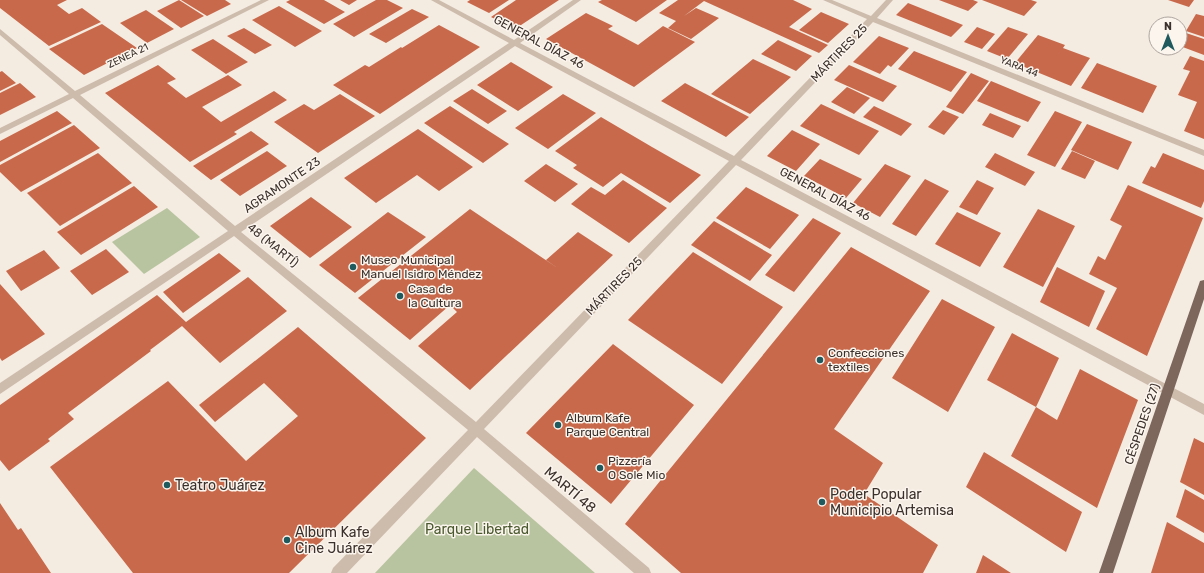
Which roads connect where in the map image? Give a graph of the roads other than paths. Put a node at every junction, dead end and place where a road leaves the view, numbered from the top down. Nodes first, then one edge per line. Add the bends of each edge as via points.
1 (266, 0) edge
2 (434, 0) edge
3 (578, 0) edge
4 (826, 0) edge
5 (890, 0) edge
6 (873, 19) junction
7 (0, 31) edge
8 (515, 42) junction
9 (74, 94) junction
10 (0, 131) edge
11 (1204, 153) edge
12 (736, 160) junction
13 (234, 231) junction
14 (1204, 284) edge
15 (0, 389) edge
16 (1168, 391) junction
17 (1204, 410) edge
18 (477, 430) junction
19 (338, 573) edge
20 (644, 573) edge
21 (1106, 573) edge

1 - 9 street, ZENEA 21
2 - 8 street, GENERAL DÍAZ 46
3 - 8 street, AGRAMONTE 23
4 - 6 street, YARA 44
5 - 6 street, MÁRTIRES 25
6 - 11 street, YARA 44
6 - 12 street, MÁRTIRES 25
7 - 9 street, 48 (MARTÍ)
8 - 12 street, GENERAL DÍAZ 46
8 - 13 street, AGRAMONTE 23
9 - 10 street, ZENEA 21
9 - 13 street, 48 (MARTÍ)
12 - 16 street, GENERAL DÍAZ 46
12 - 18 street, MÁRTIRES 25
13 - 15 street, AGRAMONTE 23
13 - 18 street, 48 (MARTÍ)
14 - 16 main road, CÉSPEDES (27)
16 - 17 street, GENERAL DÍAZ 46
16 - 21 main road, CÉSPEDES (27)
18 - 19 street, MÁRTIRES 25
18 - 20 street, MARTÍ 48

